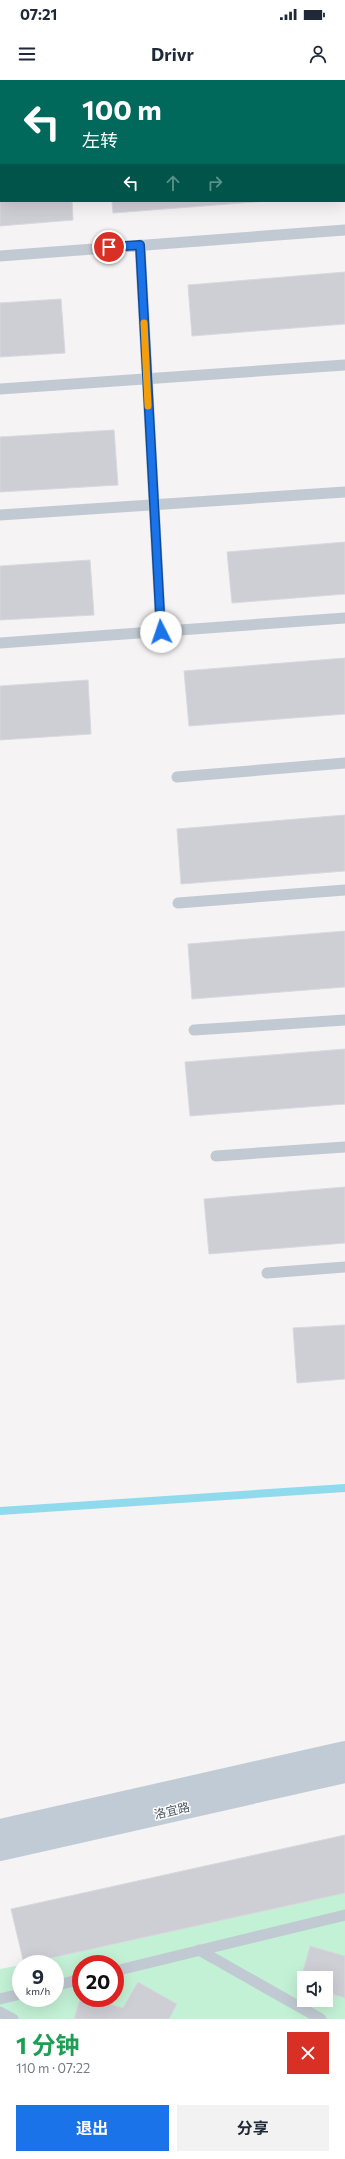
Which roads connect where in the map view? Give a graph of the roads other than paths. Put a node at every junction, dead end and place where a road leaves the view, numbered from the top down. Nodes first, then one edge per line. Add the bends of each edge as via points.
1 (345, 230) edge
2 (140, 245) junction
3 (0, 256) edge
4 (345, 365) edge
5 (147, 379) junction
6 (0, 389) edge
7 (345, 492) edge
8 (153, 505) junction
9 (0, 515) edge
10 (345, 618) edge
11 (161, 632) junction
12 (0, 644) edge
13 (345, 763) edge
14 (177, 777) dead end
15 (345, 890) edge
16 (178, 903) dead end
17 (345, 1020) edge
18 (194, 1030) dead end
19 (345, 1147) edge
20 (216, 1156) dead end
21 (345, 1267) edge
22 (267, 1273) dead end
23 (345, 1752) edge
24 (345, 1772) edge
25 (0, 1830) edge
26 (0, 1850) edge
27 (345, 1915) edge
28 (199, 1950) junction
29 (124, 1969) edge
30 (12, 1996) edge
31 (0, 1999) edge
32 (0, 2012) edge
33 (13, 2019) edge
34 (321, 2019) edge

1 - 2 lane
2 - 3 lane
2 - 5 lane
4 - 5 lane
5 - 6 lane
5 - 8 lane
7 - 8 lane
8 - 9 lane
8 - 11 lane
10 - 11 lane
11 - 12 lane
13 - 14 lane
15 - 16 lane
17 - 18 lane
19 - 20 lane
21 - 22 lane
23 - 25 street, 洛宜路
24 - 26 street, 洛宜路
27 - 28 lane
28 - 29 lane
28 - 34 lane
30 - 31 lane
32 - 33 lane

